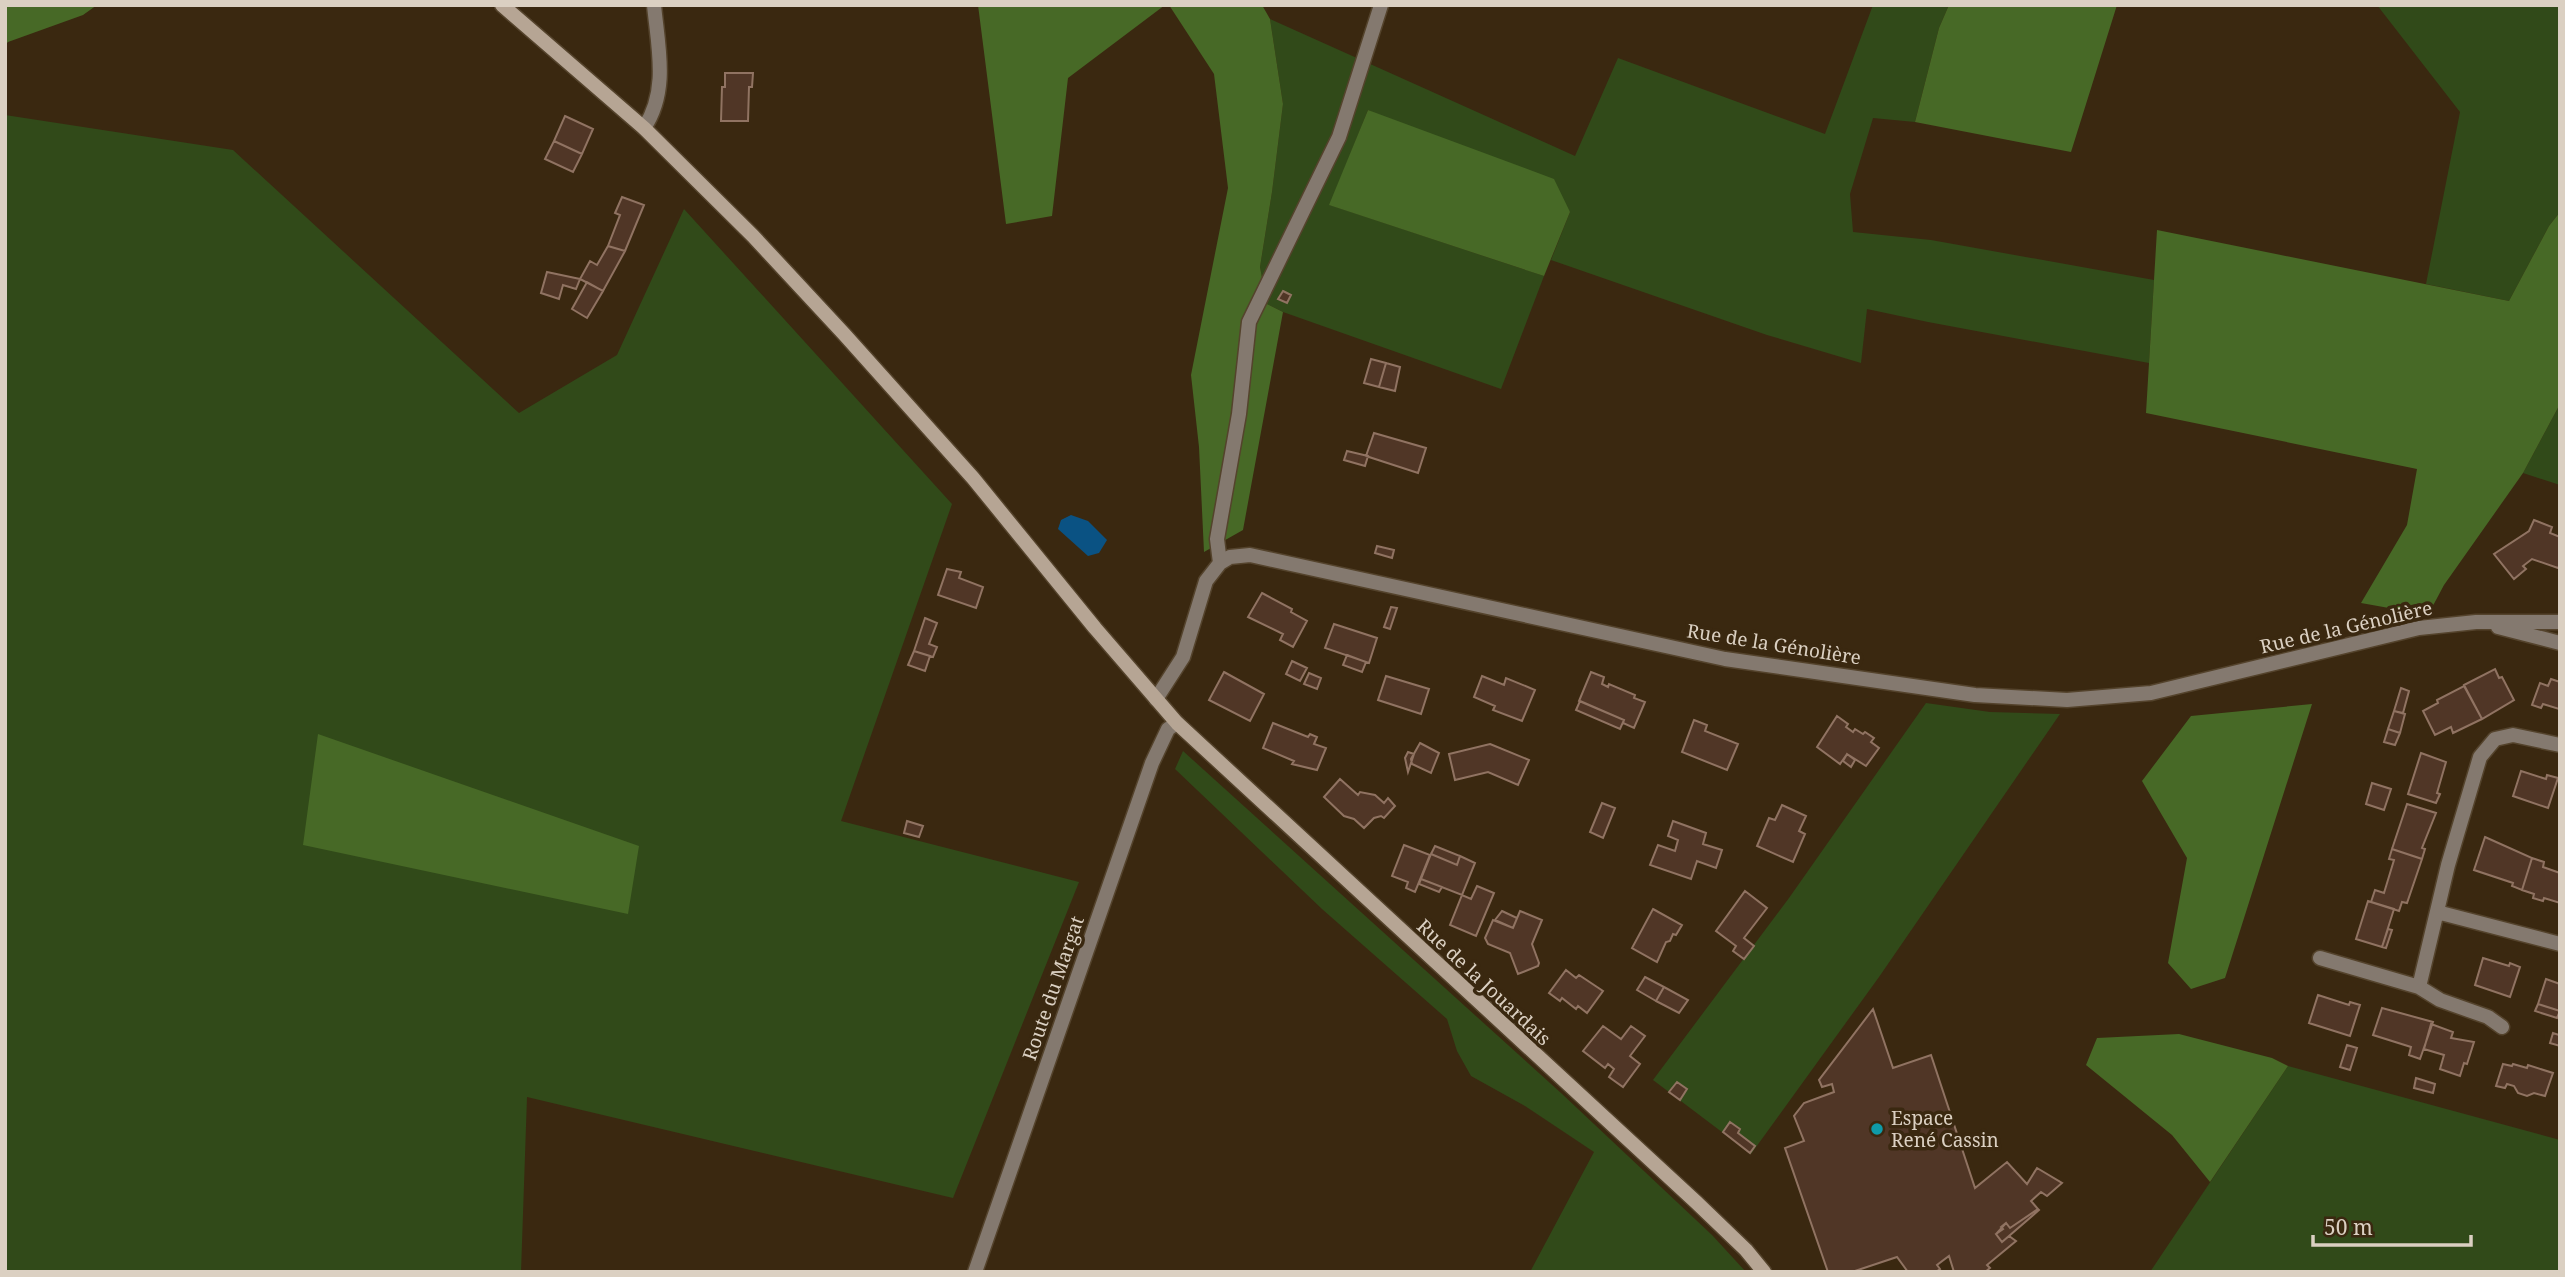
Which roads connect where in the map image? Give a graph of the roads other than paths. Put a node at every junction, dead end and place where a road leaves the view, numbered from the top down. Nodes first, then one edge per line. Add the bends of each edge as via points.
1 (502, 5) edge
2 (654, 5) edge
3 (1381, 5) edge
4 (644, 128) junction
5 (1220, 562) junction
6 (2476, 622) junction
7 (2560, 622) edge
8 (2560, 643) edge
9 (1156, 699) junction
10 (1177, 723) junction
11 (2560, 745) edge
12 (2437, 912) junction
13 (2560, 944) edge
14 (2320, 958) dead end
15 (2418, 987) junction
16 (2502, 1027) dead end
17 (975, 1272) edge
18 (1764, 1272) edge

1 - 4 main road, Rue de la Jouardais
2 - 4 street via 661,69 659,97
3 - 5 street via 1339,136 1249,323 1217,539
4 - 9 main road, Rue de la Jouardais via 844,334 972,478
5 - 6 street, Rue de la Génolière via 1230,556 1250,555 1725,659 1975,695 2067,700 2151,693 2419,628
5 - 9 street via 1206,581 1182,657
6 - 7 street, Rue de la Génolière
6 - 8 street, Rue de la Génolière
9 - 10 main road, Rue de la Jouardais
10 - 17 street, Route du Margat via 1168,729 1152,763
10 - 18 main road, Rue de la Jouardais via 1687,1194
11 - 12 street via 2513,735 2495,739 2480,757
12 - 13 street
12 - 15 street
14 - 15 street
15 - 16 street

